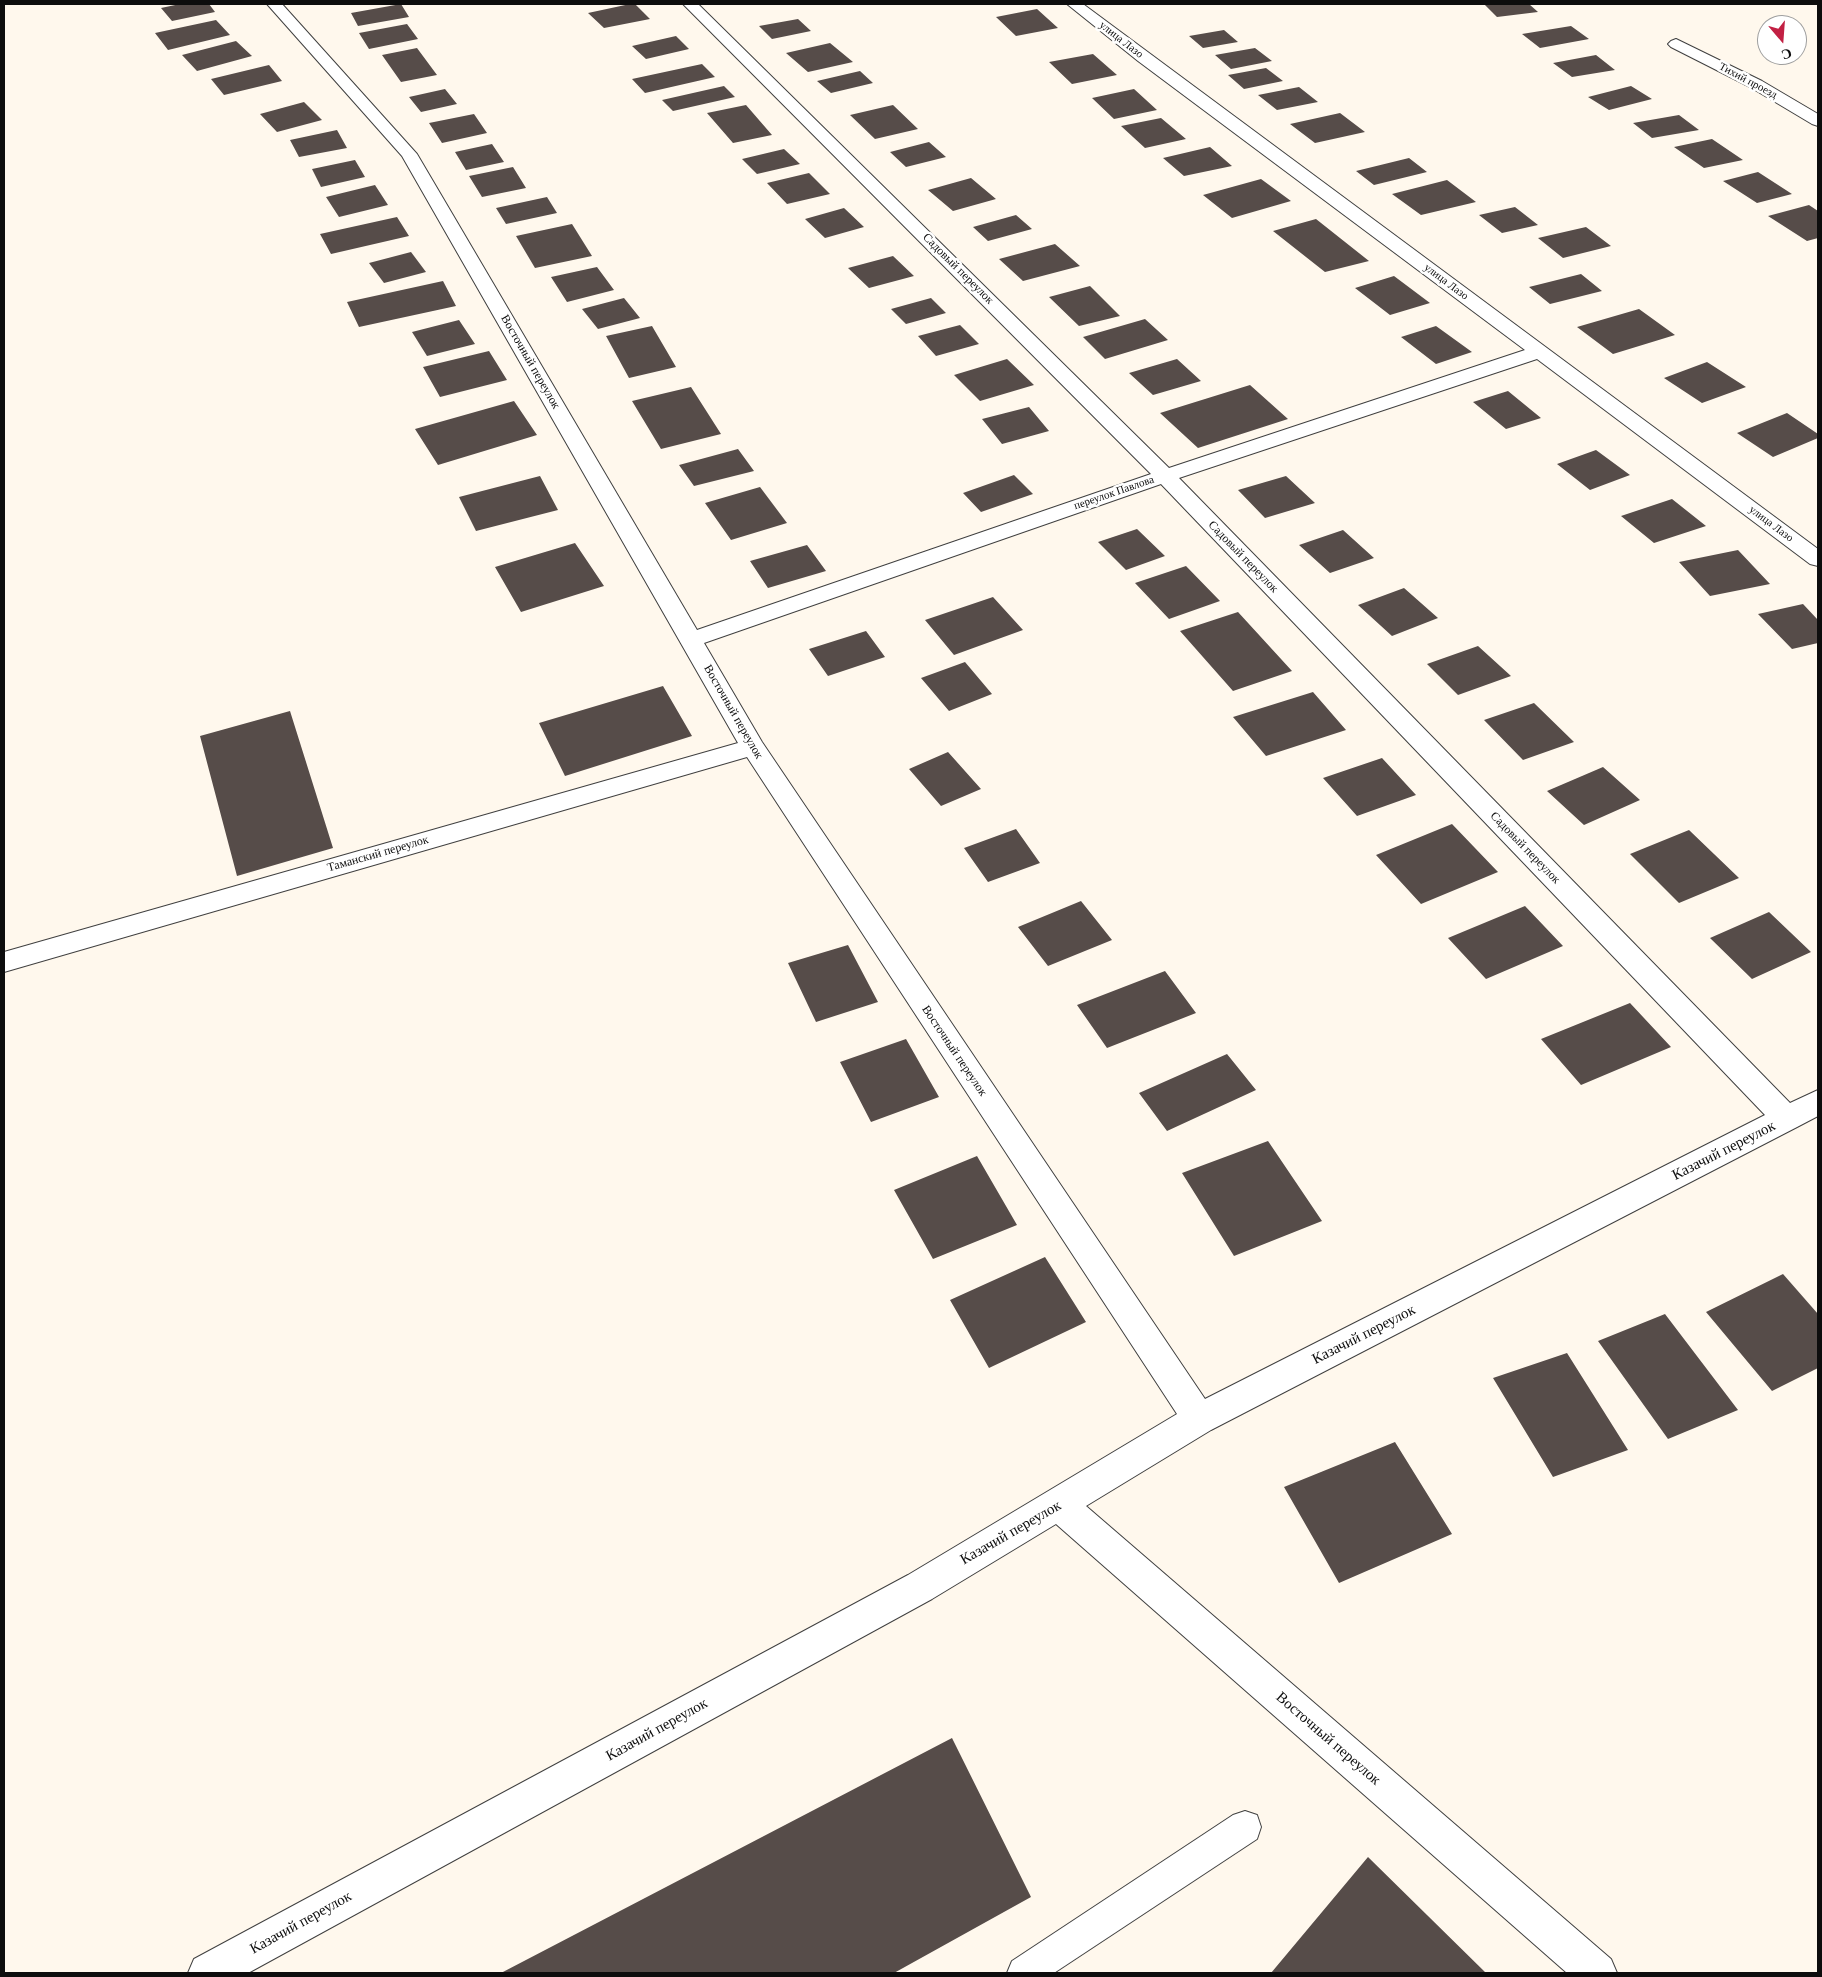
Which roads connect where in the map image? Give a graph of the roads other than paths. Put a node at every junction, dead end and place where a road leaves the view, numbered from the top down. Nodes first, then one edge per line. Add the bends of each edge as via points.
1 (274, 4) edge
2 (690, 4) edge
3 (1074, 4) edge
4 (1676, 44) dead end
5 (1818, 121) edge
6 (1539, 352) junction
7 (1165, 476) junction
8 (1818, 559) edge
9 (691, 640) junction
10 (753, 747) junction
11 (4, 962) edge
12 (1818, 1102) edge
13 (1787, 1119) junction
14 (1199, 1419) junction
15 (1060, 1505) junction
16 (1245, 1827) dead end
17 (208, 1973) edge
18 (1024, 1973) edge
19 (1597, 1973) edge

1 - 9 street, Восточный переулок via 409,154
2 - 7 street, Садовый переулок
3 - 6 street, улица Лазо
4 - 5 street, Тихий проезд via 1756,84
6 - 7 street, переулок Павлова
6 - 8 street, улица Лазо
7 - 9 street, переулок Павлова
7 - 13 street, Садовый переулок
9 - 10 street, Восточный переулок
10 - 11 street, Таманский переулок
10 - 14 street, Восточный переулок
12 - 13 street, Казачий переулок
13 - 14 street, Казачий переулок
14 - 15 street, Казачий переулок
15 - 17 street, Казачий переулок via 920,1587
15 - 19 street, Восточный переулок
16 - 18 lane

